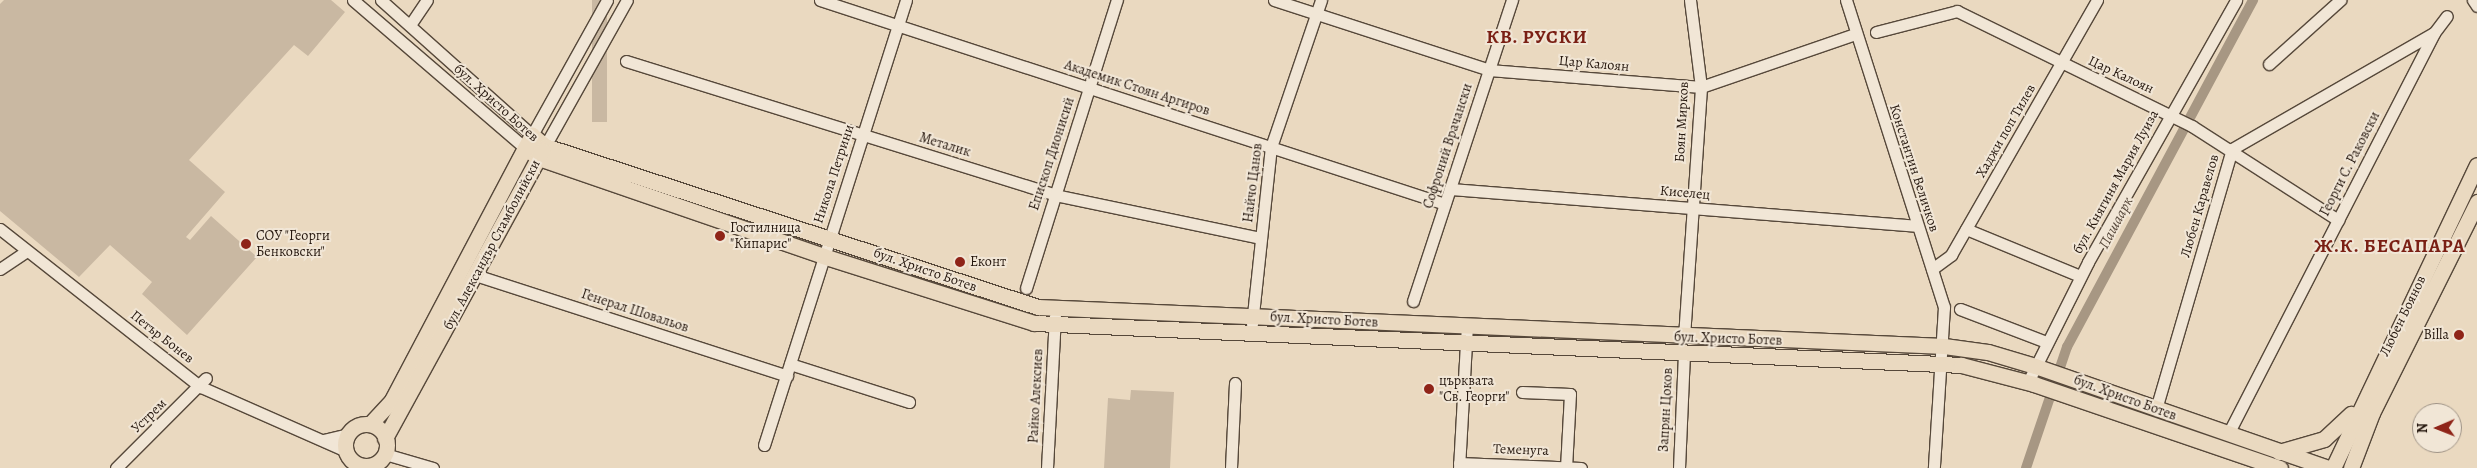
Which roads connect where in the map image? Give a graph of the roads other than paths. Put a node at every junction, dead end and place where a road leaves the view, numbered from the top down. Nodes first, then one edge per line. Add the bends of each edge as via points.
1 (353, 0) edge
2 (381, 0) edge
3 (427, 0) edge
4 (607, 0) edge
5 (627, 0) edge
6 (820, 0) edge
7 (906, 0) edge
8 (1117, 0) edge
9 (1274, 0) edge
10 (1321, 0) edge
11 (1512, 0) edge
12 (1690, 0) edge
13 (1846, 0) edge
14 (1963, 0) edge
15 (2097, 0) edge
16 (2236, 0) edge
17 (2340, 0) edge
18 (2473, 0) edge
19 (2477, 6) edge
20 (1957, 11) junction
21 (1316, 14) junction
22 (2447, 16) dead end
23 (410, 25) junction
24 (898, 25) junction
25 (1876, 32) dead end
26 (2434, 33) junction
27 (1855, 34) junction
28 (626, 61) dead end
29 (2062, 64) junction
30 (2269, 64) dead end
31 (1489, 70) junction
32 (1702, 87) junction
33 (1089, 88) junction
34 (2171, 115) junction
35 (863, 135) junction
36 (528, 142) junction
37 (1271, 147) junction
38 (2232, 149) junction
39 (542, 152) junction
40 (2477, 165) edge
41 (1450, 189) junction
42 (1055, 195) junction
43 (2477, 202) edge
44 (1445, 204) junction
45 (1691, 208) junction
46 (2338, 220) junction
47 (1917, 226) junction
48 (0, 229) edge
49 (1966, 229) junction
50 (828, 238) junction
51 (1261, 238) junction
52 (26, 251) junction
53 (822, 256) junction
54 (0, 269) edge
55 (1932, 269) junction
56 (475, 275) junction
57 (2080, 276) junction
58 (1026, 288) dead end
59 (1413, 301) dead end
60 (1055, 309) junction
61 (1960, 309) dead end
62 (1253, 317) junction
63 (1054, 326) junction
64 (1467, 327) junction
65 (1252, 334) junction
66 (1684, 337) junction
67 (2046, 342) junction
68 (1465, 343) junction
69 (1944, 346) junction
70 (1684, 353) junction
71 (790, 364) junction
72 (1942, 364) junction
73 (2037, 367) junction
74 (787, 376) junction
75 (204, 382) junction
76 (1235, 383) dead end
77 (2031, 383) junction
78 (1522, 392) dead end
79 (909, 402) dead end
80 (2360, 404) junction
81 (2156, 409) junction
82 (370, 424) junction
83 (348, 434) junction
84 (2228, 434) junction
85 (385, 438) junction
86 (323, 440) junction
87 (764, 445) dead end
88 (2279, 452) junction
89 (350, 460) edge
90 (378, 461) edge
91 (1459, 465) edge
92 (116, 468) edge
93 (433, 468) edge
94 (1047, 468) edge
95 (1231, 468) edge
96 (1566, 468) edge
97 (1582, 468) edge
98 (1678, 468) edge
99 (1934, 468) edge
100 (2278, 468) edge
101 (2328, 468) edge
102 (2333, 468) edge
103 (2351, 468) edge

1 - 36 street, бул. Христо Ботев
2 - 23 street, бул. Христо Ботев
3 - 23 street
4 - 36 street, бул. Александър Стамболийски
5 - 39 street, бул. Александър Стамболийски
6 - 24 street, Академик Стоян Аргиров
7 - 24 street, Никола Петрини
8 - 33 street, Епископ Дионисий
9 - 21 street, Цар Калоян
10 - 21 street, Найчо Цанов
11 - 31 street, Софроний Врачански
12 - 32 street, Боян Мирков
13 - 27 street, Константин Величков
14 - 20 street
15 - 29 street, Хаджи поп Тилев
16 - 34 street, бул. Княгиня Мария Луиза
17 - 30 street
18 - 19 street
20 - 25 street
20 - 29 street, Цар Калоян
21 - 31 street, Цар Калоян
21 - 37 street, Найчо Цанов
22 - 26 street, Георги С. Раковски
23 - 36 street, бул. Христо Ботев
24 - 33 street, Академик Стоян Аргиров
24 - 35 street, Никола Петрини
26 - 38 street, Любен Каравелов
26 - 46 street, Георги С. Раковски
27 - 32 street, Цар Калоян
27 - 47 street, Константин Величков
28 - 35 street, Металик
29 - 34 street, Цар Калоян
29 - 49 street, Хаджи поп Тилев
31 - 32 street, Цар Калоян
31 - 41 street, Софроний Врачански
32 - 45 street, Боян Мирков
33 - 37 street, Академик Стоян Аргиров
33 - 42 street, Епископ Дионисий
34 - 38 street, Цар Калоян
34 - 57 street, бул. Княгиня Мария Луиза
35 - 42 street, Металик
35 - 50 street, Никола Петрини
36 - 39 main road, бул. Христо Ботев
36 - 82 main road, бул. Александър Стамболийски via 392,400
37 - 44 street, Академик Стоян Аргиров
37 - 51 street, Найчо Цанов
38 - 46 street, Цар Калоян
38 - 81 street, Любен Каравелов
39 - 50 main road, бул. Христо Ботев
39 - 53 main road, бул. Христо Ботев
39 - 56 main road, бул. Александър Стамболийски
40 - 80 main road, Любен Боянов
41 - 44 street, Софроний Врачански
41 - 45 street, Киселец
42 - 51 street, Металик
42 - 58 street, Епископ Дионисий
43 - 103 main road, Любен Боянов via 2372,413
44 - 59 street, Софроний Врачански
45 - 47 street, Киселец
45 - 66 street, Боян Мирков
46 - 84 street, Георги С. Раковски
47 - 55 street, Константин Величков
48 - 52 street, Петър Бонев
49 - 55 street, Хаджи поп Тилев via 1951,255
49 - 57 street
50 - 53 street, Никола Петрини
50 - 60 main road, бул. Христо Ботев via 1021,302
51 - 62 street, Найчо Цанов
52 - 54 street
52 - 75 street, Петър Бонев
53 - 63 main road, бул. Христо Ботев via 1015,318
53 - 71 street, Никола Петрини
55 - 69 street, Константин Величков via 1944,307
56 - 74 street, Генерал Шовальов
56 - 85 main road, бул. Александър Стамболийски
57 - 67 street, бул. Княгиня Мария Луиза
60 - 62 main road, бул. Христо Ботев
60 - 63 street, Райко Алексиев
61 - 67 street
62 - 64 main road, бул. Христо Ботев
62 - 65 street, Найчо Цанов
63 - 65 main road, бул. Христо Ботев
63 - 94 street, Райко Алексиев
64 - 66 main road, бул. Христо Ботев
64 - 68 street
65 - 68 main road, бул. Христо Ботев
66 - 69 main road, бул. Христо Ботев
67 - 73 street, бул. Княгиня Мария Луиза
68 - 70 main road, бул. Христо Ботев
68 - 91 street
69 - 72 street, Константин Величков
69 - 73 main road, бул. Христо Ботев via 1988,352
70 - 72 main road, бул. Христо Ботев
70 - 98 street, Запрян Цоков
71 - 74 street, Никола Петрини
71 - 79 street
72 - 77 main road, бул. Христо Ботев via 1980,368
72 - 99 street
73 - 77 street, бул. Княгиня Мария Луиза
73 - 81 main road, бул. Христо Ботев
74 - 87 street, Никола Петрини
75 - 86 street, Петър Бонев
75 - 92 street, Устрем
76 - 95 street
77 - 100 main road, бул. Христо Ботев
78 - 96 street via 1570,394
80 - 88 main road via 2324,439
80 - 102 main road, Любен Боянов
81 - 84 main road, бул. Христо Ботев
82 - 83 main road via 358,426
82 - 85 main road
83 - 86 street
83 - 89 main road
84 - 88 main road, бул. Христо Ботев
85 - 90 main road
86 - 89 street, Петър Бонев
88 - 101 main road, бул. Христо Ботев
89 - 90 main road via 364,466
90 - 93 street
91 - 96 street, Теменуга
96 - 97 street, Теменуга

